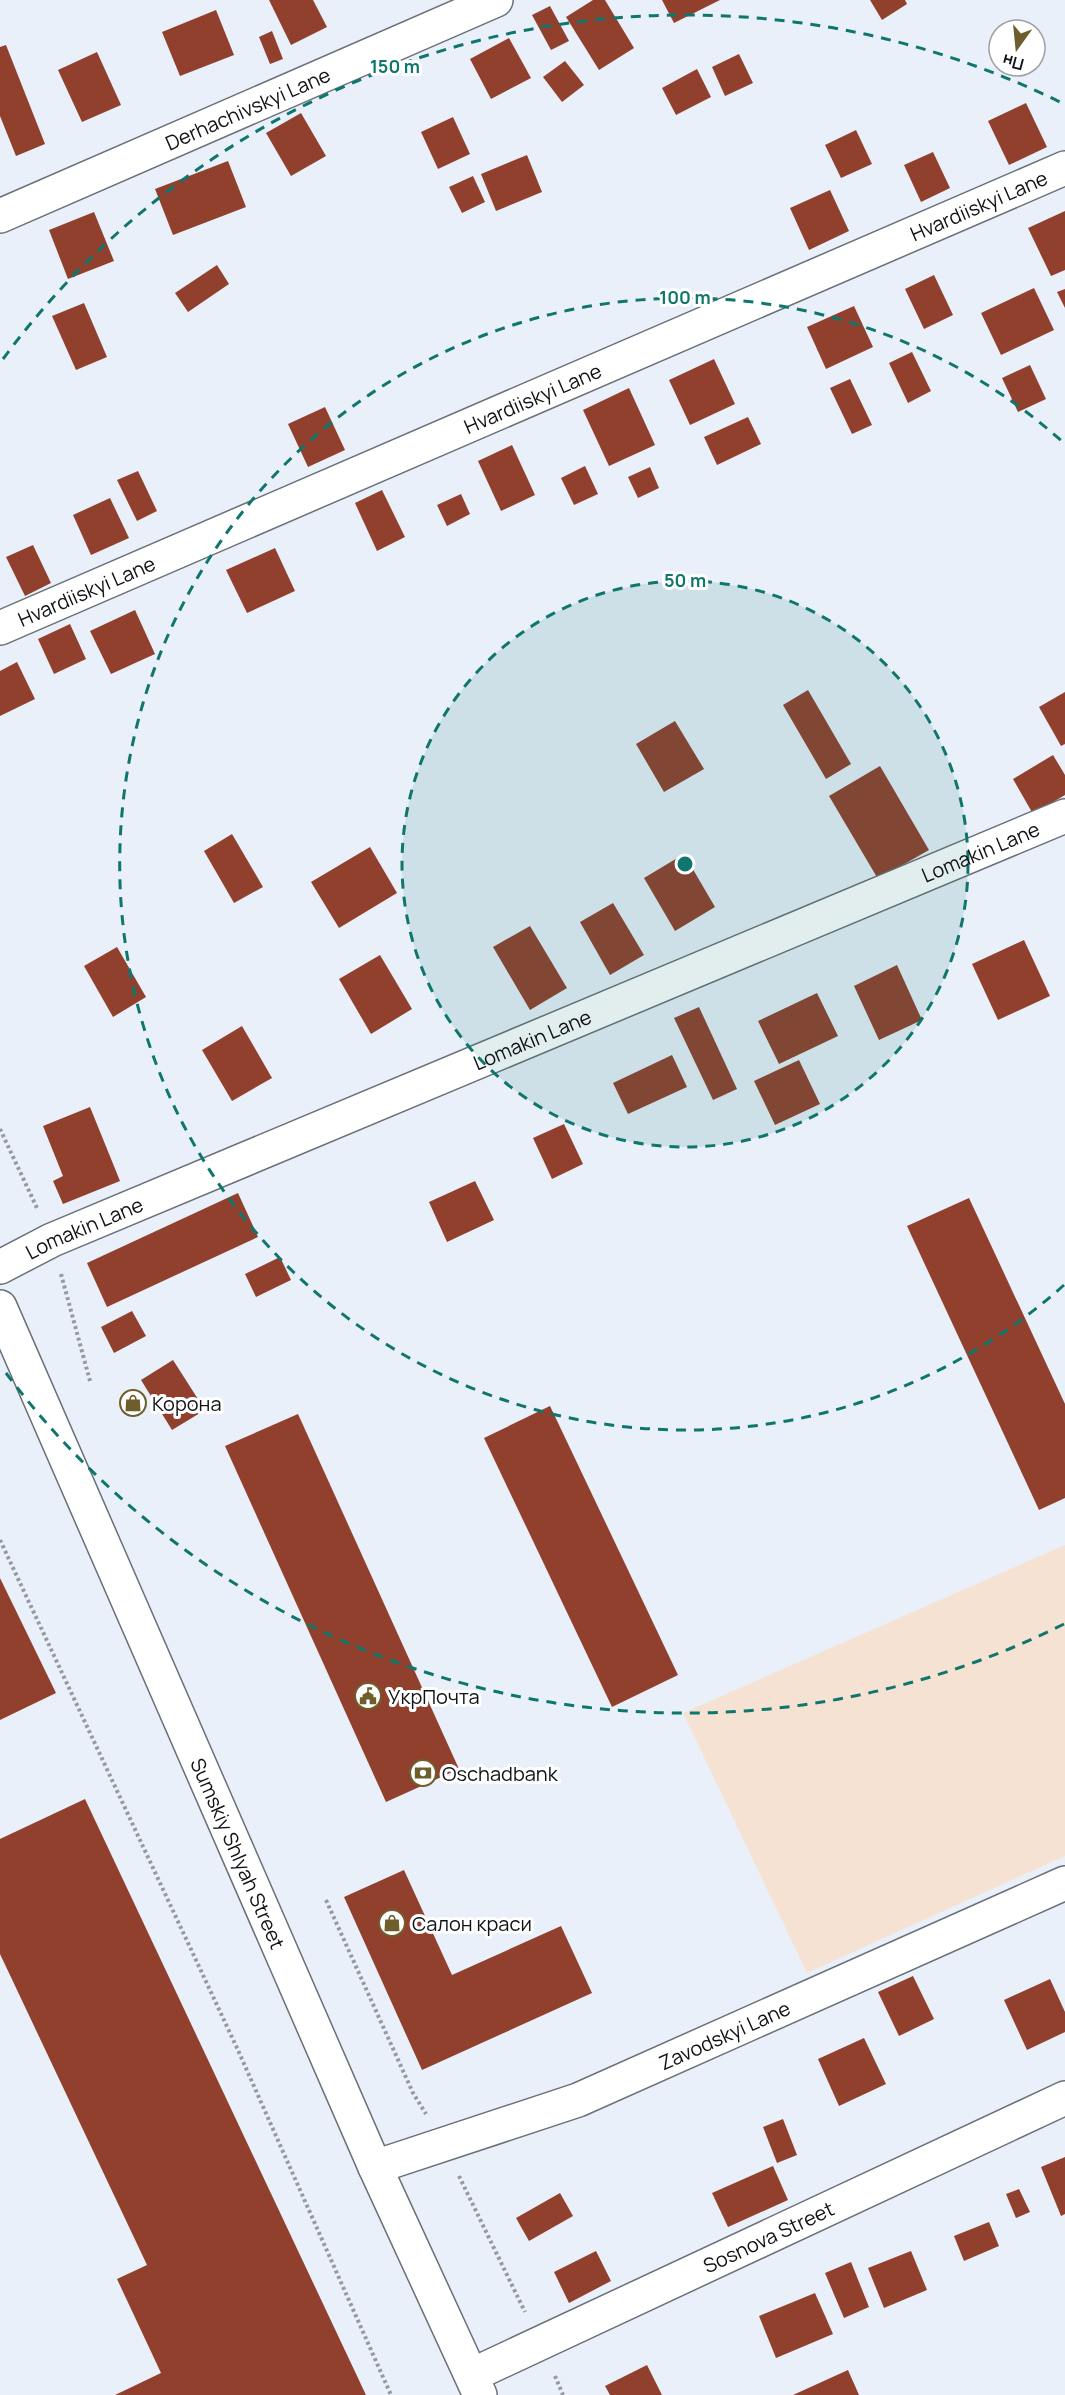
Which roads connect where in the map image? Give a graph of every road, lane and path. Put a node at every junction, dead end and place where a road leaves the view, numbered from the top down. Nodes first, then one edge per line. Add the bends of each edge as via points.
1 (496, 0) edge
2 (1065, 168) edge
3 (0, 216) edge
4 (0, 628) edge
5 (1065, 816) edge
6 (0, 1267) edge
7 (0, 1307) edge
8 (0, 1540) edge
9 (1065, 1883) edge
10 (1065, 2098) edge
11 (375, 2167) junction
12 (476, 2385) edge
13 (391, 2395) edge

1 - 3 street, Derhachivskyi Lane
2 - 4 street, Hvardiiskyi Lane
5 - 6 street, Lomakin Lane via 52,1240
7 - 11 street, Sumskiy Shlyah Street
8 - 13 path via 237,2048
9 - 11 street, Zavodskyi Lane via 578,2100
10 - 12 street, Sosnova Street
11 - 12 street, Sumskiy Shlyah Street

